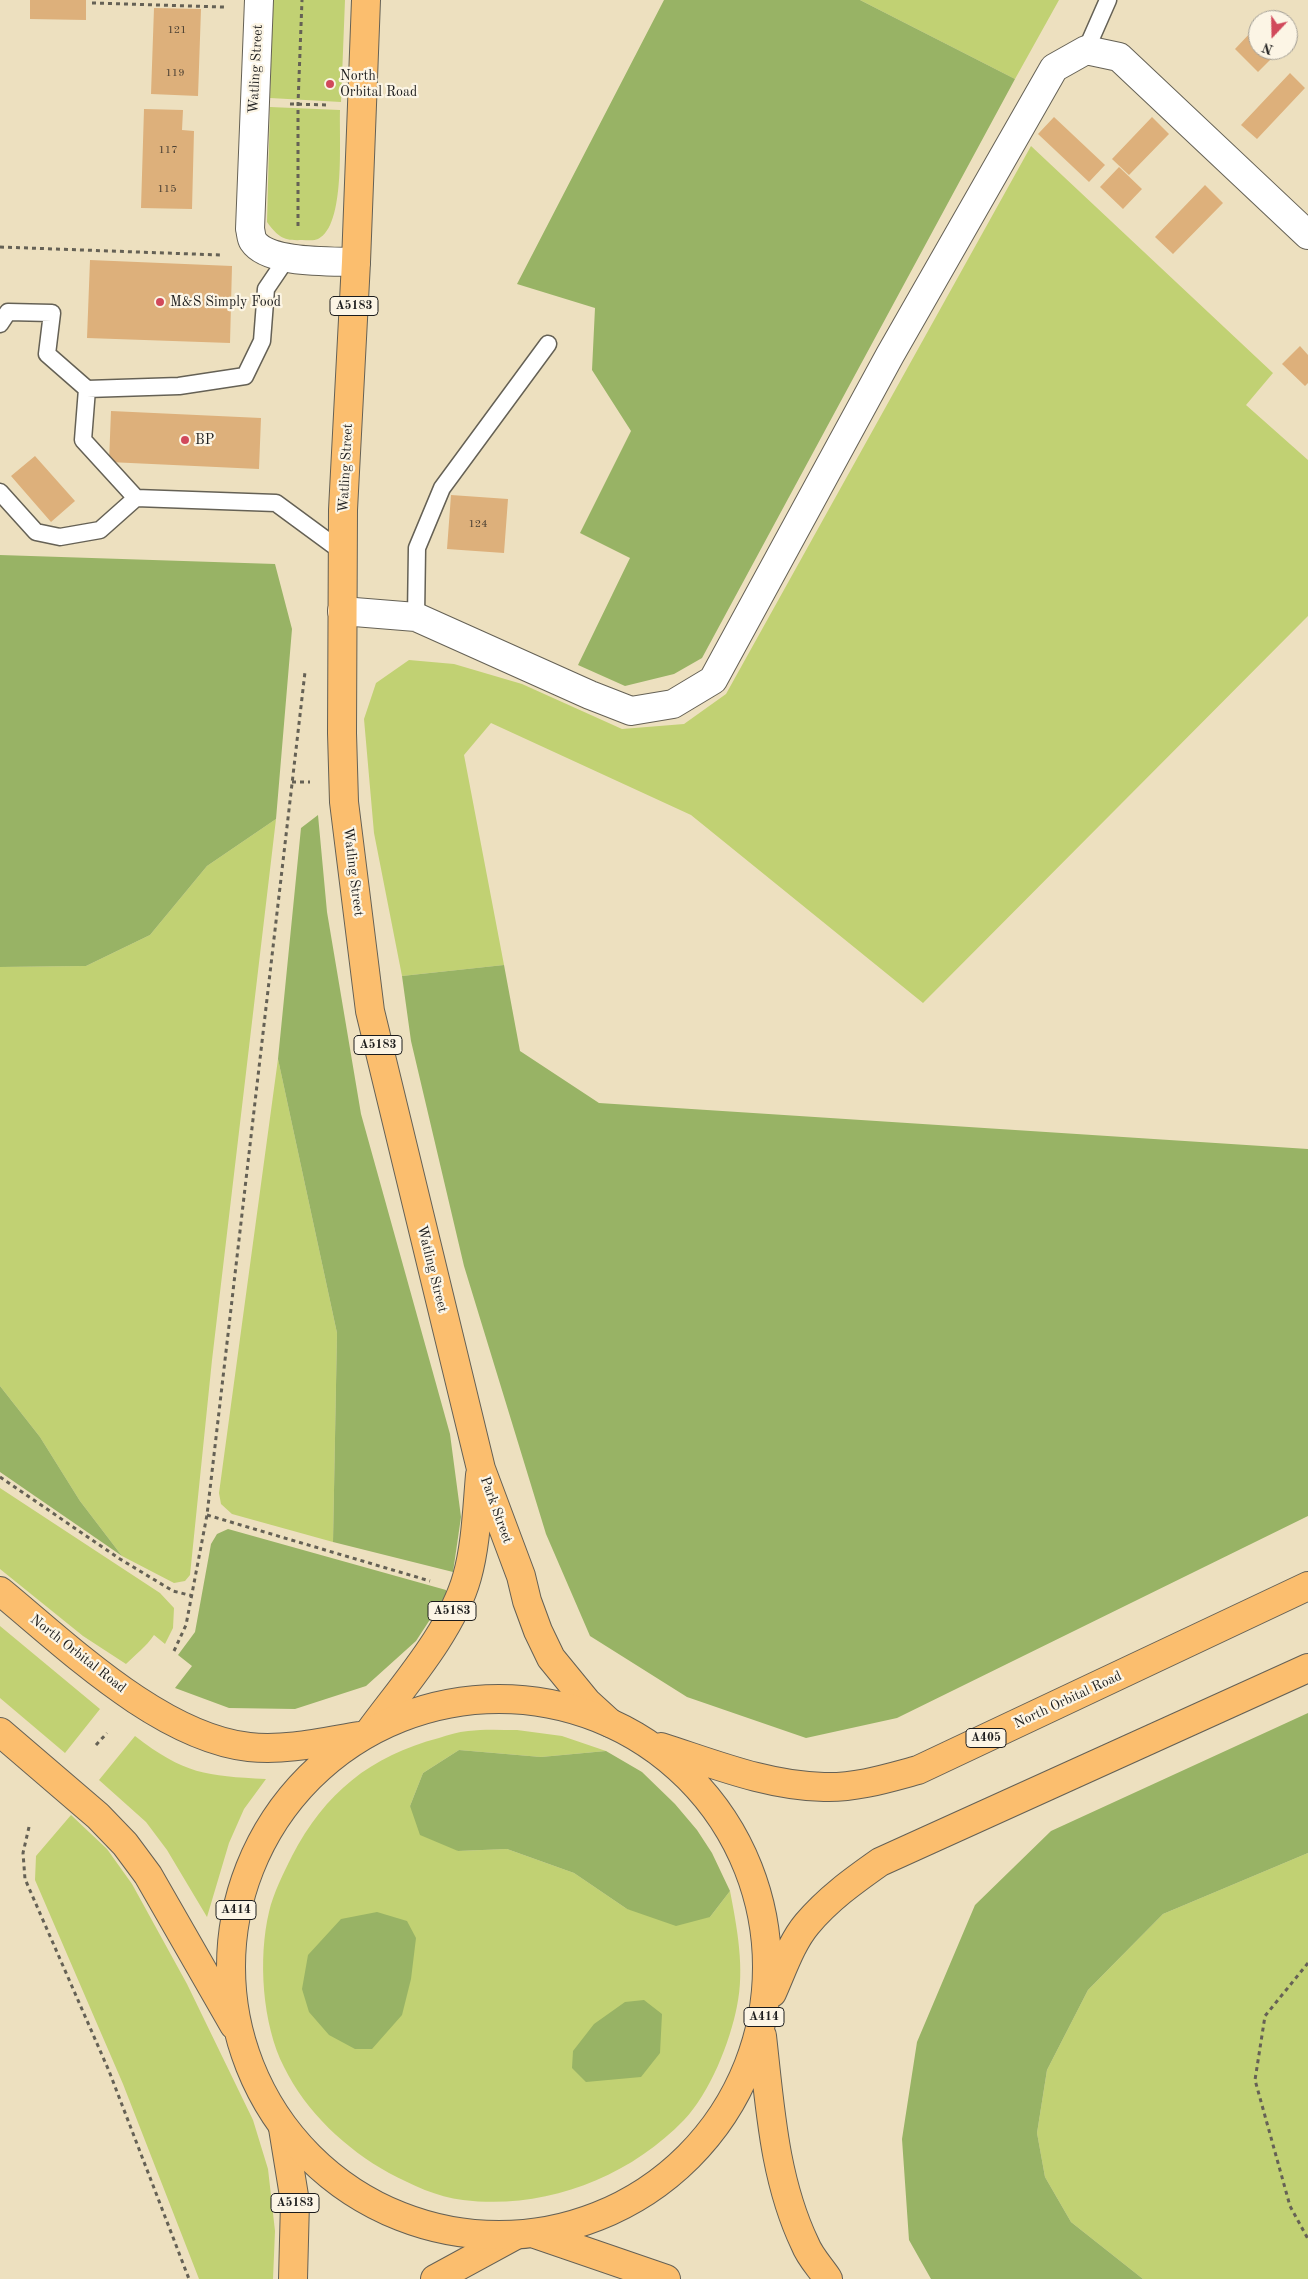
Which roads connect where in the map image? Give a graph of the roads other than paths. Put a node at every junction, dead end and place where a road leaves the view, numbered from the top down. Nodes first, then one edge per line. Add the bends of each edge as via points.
1 (366, 0) edge
2 (1108, 0) edge
3 (259, 4) edge
4 (1086, 50) junction
5 (1308, 235) edge
6 (284, 256) junction
7 (356, 262) junction
8 (0, 324) edge
9 (548, 344) dead end
10 (87, 389) junction
11 (0, 492) edge
12 (136, 498) junction
13 (344, 553) junction
14 (342, 611) junction
15 (416, 617) junction
16 (481, 1469) junction
17 (1308, 1586) edge
18 (0, 1591) edge
19 (1308, 1668) edge
20 (610, 1723) junction
21 (0, 1732) edge
22 (366, 1734) junction
23 (646, 1742) junction
24 (766, 2005) junction
25 (761, 2032) junction
26 (238, 2033) junction
27 (283, 2128) junction
28 (524, 2235) junction
29 (293, 2279) edge
30 (435, 2279) edge
31 (666, 2279) edge
32 (828, 2279) edge

1 - 7 main road, Watling Street / A5183
2 - 4 lane
3 - 6 street, Watling Street via 250,229 253,241
4 - 5 street via 1119,57
4 - 15 street via 1054,68 890,355 713,680 673,704 630,711
6 - 7 street
6 - 10 lane via 266,289 262,341 244,376 179,386
7 - 13 main road, Watling Street / A5183 via 343,510
8 - 10 lane via 8,312 52,313 47,354
9 - 15 lane via 442,488 417,548
10 - 12 lane via 83,440
11 - 12 lane via 36,532 60,538 100,530
12 - 13 lane via 276,504
13 - 14 main road, Watling Street / A5183
14 - 15 street
14 - 16 main road, Watling Street / A5183 via 344,802 370,1010
16 - 20 main road, Park Street / A5183 via 521,1576 535,1624 551,1658 587,1702
16 - 22 main road, Park Street / A5183 via 472,1548 463,1590 438,1639
17 - 23 main road, North Orbital Road / A405 via 918,1770 870,1783 826,1787 785,1784
18 - 22 main road, North Orbital Road / A414 via 109,1682 173,1722 213,1740 249,1747 288,1747
19 - 24 main road via 880,1862 841,1889 806,1925
20 - 22 main road, A414 via 546,1702 492,1698 446,1703
20 - 23 main road, A414
21 - 26 main road, A414 via 98,1816 125,1844 148,1875
22 - 26 main road, A414 via 320,1767 285,1805 248,1870 235,1914 230,1957
23 - 24 main road, A414 via 688,1777 720,1813 746,1860 761,1905 768,1955
24 - 25 main road, A414
25 - 28 main road, A414 via 736,2096 704,2142 670,2176 620,2207 583,2223
25 - 32 main road, A414 via 777,2159 788,2203 805,2246
26 - 27 main road, A414 via 256,2083
27 - 28 main road, A414 via 317,2165 358,2196 394,2215 437,2229
27 - 29 main road, A5183 via 295,2202
28 - 30 main road
28 - 31 main road, A414

